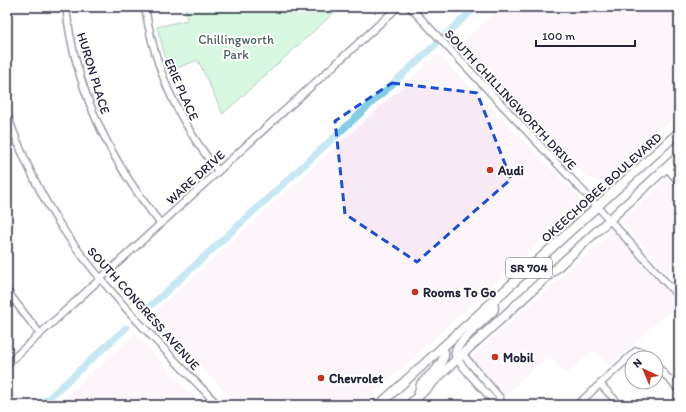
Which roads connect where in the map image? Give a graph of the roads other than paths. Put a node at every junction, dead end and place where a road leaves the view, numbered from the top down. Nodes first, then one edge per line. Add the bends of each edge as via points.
1 (66, 7) edge
2 (144, 7) edge
3 (398, 7) edge
4 (410, 7) edge
5 (7, 114) edge
6 (679, 132) edge
7 (679, 156) edge
8 (667, 168) junction
9 (218, 171) junction
10 (679, 182) edge
11 (597, 206) junction
12 (609, 220) junction
13 (161, 224) junction
14 (101, 279) junction
15 (7, 291) edge
16 (679, 297) edge
17 (493, 301) junction
18 (40, 334) junction
19 (442, 348) junction
20 (460, 357) junction
21 (624, 362) edge
22 (7, 364) edge
23 (664, 374) edge
24 (600, 384) junction
25 (679, 390) edge
26 (418, 397) junction
27 (218, 405) edge
28 (379, 405) edge
29 (409, 405) edge
30 (497, 405) edge
31 (501, 405) edge
32 (577, 405) edge
33 (620, 405) edge

1 - 13 street, HURON PLACE via 77,64 100,130 124,174
2 - 9 street, ERIE PLACE via 153,48 168,90 189,130
3 - 9 street, WARE DRIVE
4 - 11 street, SOUTH CHILLINGWORTH DRIVE
5 - 14 street, SOUTH CONGRESS AVENUE via 29,169 52,212
6 - 11 main road, OKEECHOBEE BOULEVARD / SR 704
7 - 8 main road, SR 704
8 - 10 street
8 - 12 main road, SR 704
9 - 13 street, WARE DRIVE
11 - 12 street, SOUTH CHILLINGWORTH DRIVE
11 - 17 main road, OKEECHOBEE BOULEVARD / SR 704
12 - 16 street, SOUTH CHILLINGWORTH DRIVE
12 - 20 main road, SR 704
13 - 14 street, WARE DRIVE
14 - 18 street, WARE DRIVE
14 - 27 street, SOUTH CONGRESS AVENUE
15 - 18 street
17 - 19 main road, OKEECHOBEE BOULEVARD / SR 704
17 - 20 main road via 493,311 457,348 456,352
18 - 22 street, WARE DRIVE
19 - 26 main road via 443,360 421,384
19 - 28 main road, OKEECHOBEE BOULEVARD / SR 704
20 - 26 main road, SR 704
20 - 30 street via 470,375
20 - 31 street via 500,398
21 - 24 street
23 - 25 street
24 - 32 street
24 - 33 street
26 - 29 main road, SR 704

